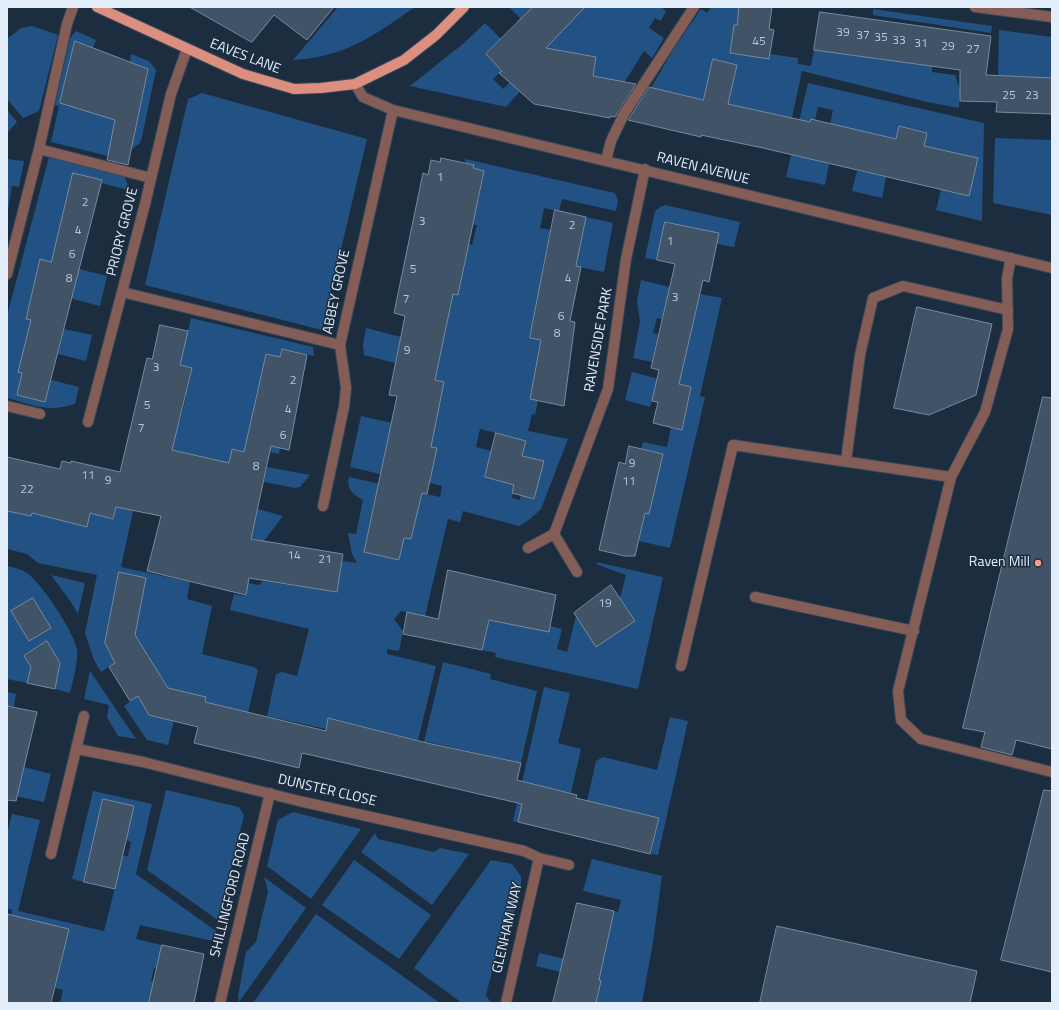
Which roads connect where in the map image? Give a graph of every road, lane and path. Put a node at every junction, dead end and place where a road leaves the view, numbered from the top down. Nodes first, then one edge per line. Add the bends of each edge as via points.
1 (73, 7) edge
2 (97, 7) edge
3 (464, 7) edge
4 (694, 7) edge
5 (974, 7) edge
6 (1052, 17) edge
7 (187, 49) junction
8 (355, 84) junction
9 (393, 110) junction
10 (39, 149) junction
11 (606, 160) junction
12 (645, 169) junction
13 (151, 178) junction
14 (1011, 258) junction
15 (1052, 268) edge
16 (7, 274) edge
17 (122, 292) junction
18 (1008, 310) junction
19 (340, 345) junction
20 (7, 406) edge
21 (40, 414) dead end
22 (88, 422) dead end
23 (846, 461) junction
24 (951, 477) junction
25 (323, 506) dead end
26 (554, 534) junction
27 (528, 548) dead end
28 (577, 572) dead end
29 (755, 597) dead end
30 (914, 631) junction
31 (681, 666) dead end
32 (84, 716) dead end
33 (77, 749) junction
34 (1052, 772) edge
35 (270, 793) junction
36 (51, 854) dead end
37 (538, 858) junction
38 (569, 865) dead end
39 (220, 1003) edge
40 (506, 1003) edge

1 - 10 street
2 - 7 main road, EAVES LANE
3 - 8 main road, EAVES LANE via 436,35 404,60
4 - 11 street via 624,114 611,141
5 - 6 street
7 - 8 main road, EAVES LANE via 243,74 294,89
7 - 13 street, PRIORY GROVE via 171,94
8 - 9 street, RAVEN AVENUE via 363,97
9 - 11 street, RAVEN AVENUE
9 - 19 street, ABBEY GROVE
10 - 13 street
10 - 16 street
11 - 12 street, RAVEN AVENUE
12 - 14 street, RAVEN AVENUE
12 - 26 street, RAVENSIDE PARK via 626,259 608,389
13 - 17 street, PRIORY GROVE
14 - 15 street, RAVEN AVENUE
14 - 18 street via 1007,278
17 - 19 street
17 - 22 street, PRIORY GROVE
18 - 23 street via 902,286 872,298 860,356
18 - 24 street via 1008,329 985,412
19 - 25 street, ABBEY GROVE via 346,388 344,407
20 - 21 street
23 - 24 street
23 - 31 street via 733,445
24 - 30 street
26 - 27 street
26 - 28 street
29 - 30 street
30 - 34 street via 898,691 901,720 921,739
32 - 33 street
33 - 35 street, DUNSTER CLOSE
33 - 36 street
35 - 37 street, DUNSTER CLOSE via 524,851
35 - 39 street, SHILLINGFORD ROAD
37 - 38 street, DUNSTER CLOSE
37 - 40 street, GLENHAM WAY

